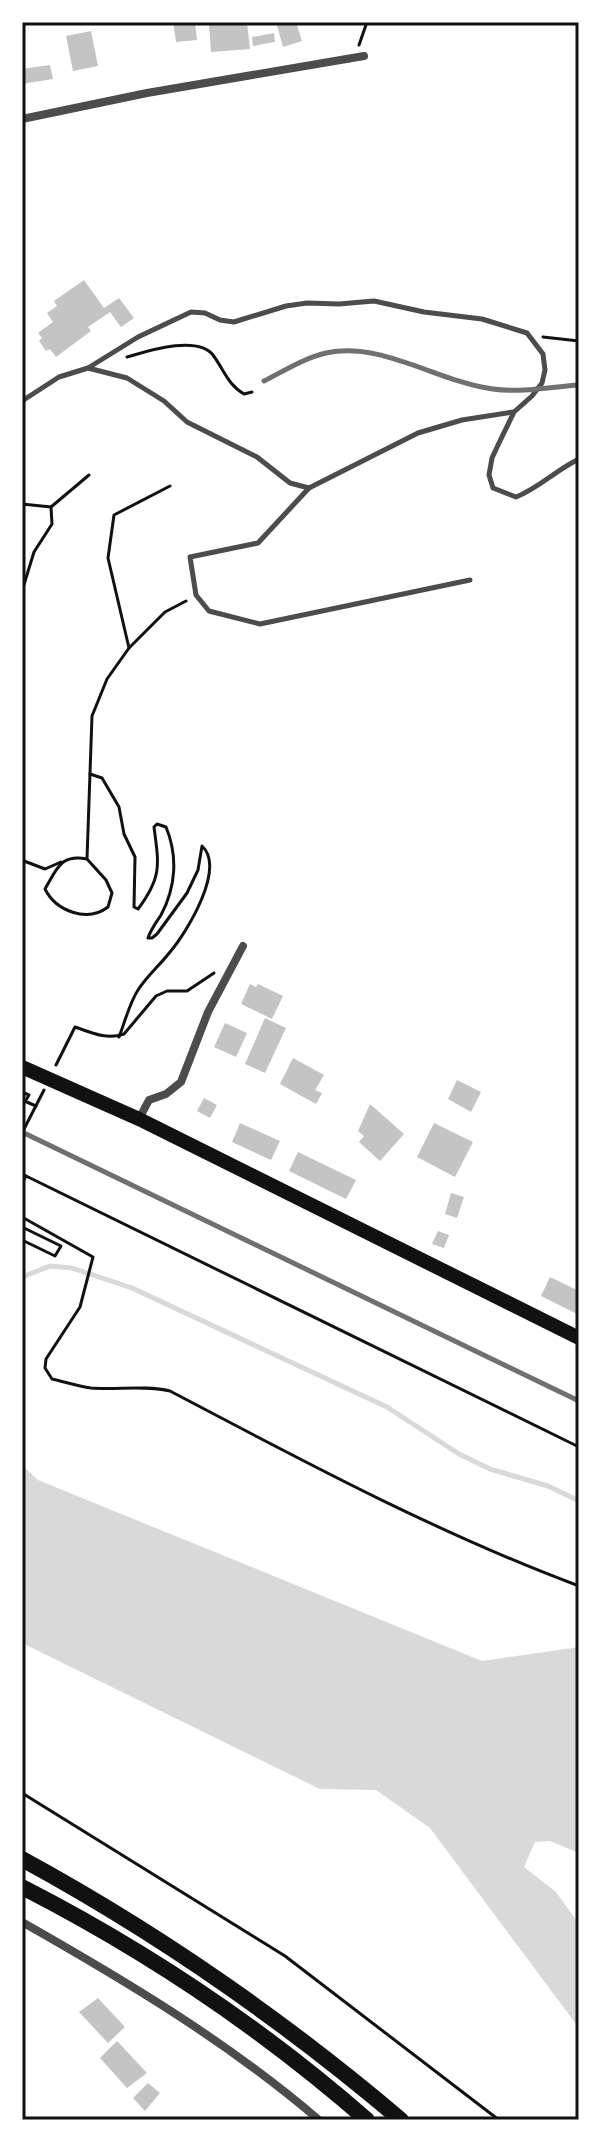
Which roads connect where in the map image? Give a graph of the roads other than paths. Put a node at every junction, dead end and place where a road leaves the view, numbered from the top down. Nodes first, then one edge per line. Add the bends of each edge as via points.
1 (364, 56) road end
2 (22, 119) edge
3 (88, 368) junction
4 (22, 401) edge
5 (514, 412) junction
6 (579, 459) edge
7 (309, 488) junction
8 (470, 580) dead end
9 (243, 946) dead end
10 (22, 1067) edge
11 (139, 1119) junction
12 (579, 1338) edge
13 (22, 1859) edge
14 (22, 1887) edge
15 (22, 1922) edge
16 (319, 2120) edge
17 (367, 2120) edge
18 (401, 2120) edge

1 - 2 street
3 - 4 lane via 59,377
3 - 5 lane via 191,312 234,322 286,306 374,301 482,319 527,333 543,354 545,370 537,390
3 - 7 lane via 127,378 187,422 257,457 290,483
5 - 6 lane via 492,458 493,488 516,497
5 - 7 lane via 418,433
7 - 8 lane via 258,543 190,557 196,595 209,611 260,624
9 - 11 street via 208,1012 181,1082 149,1100
10 - 11 main road
11 - 12 main road
13 - 18 highway via 232,1987
14 - 17 highway via 155,1963 327,2085
15 - 16 street via 171,2009

